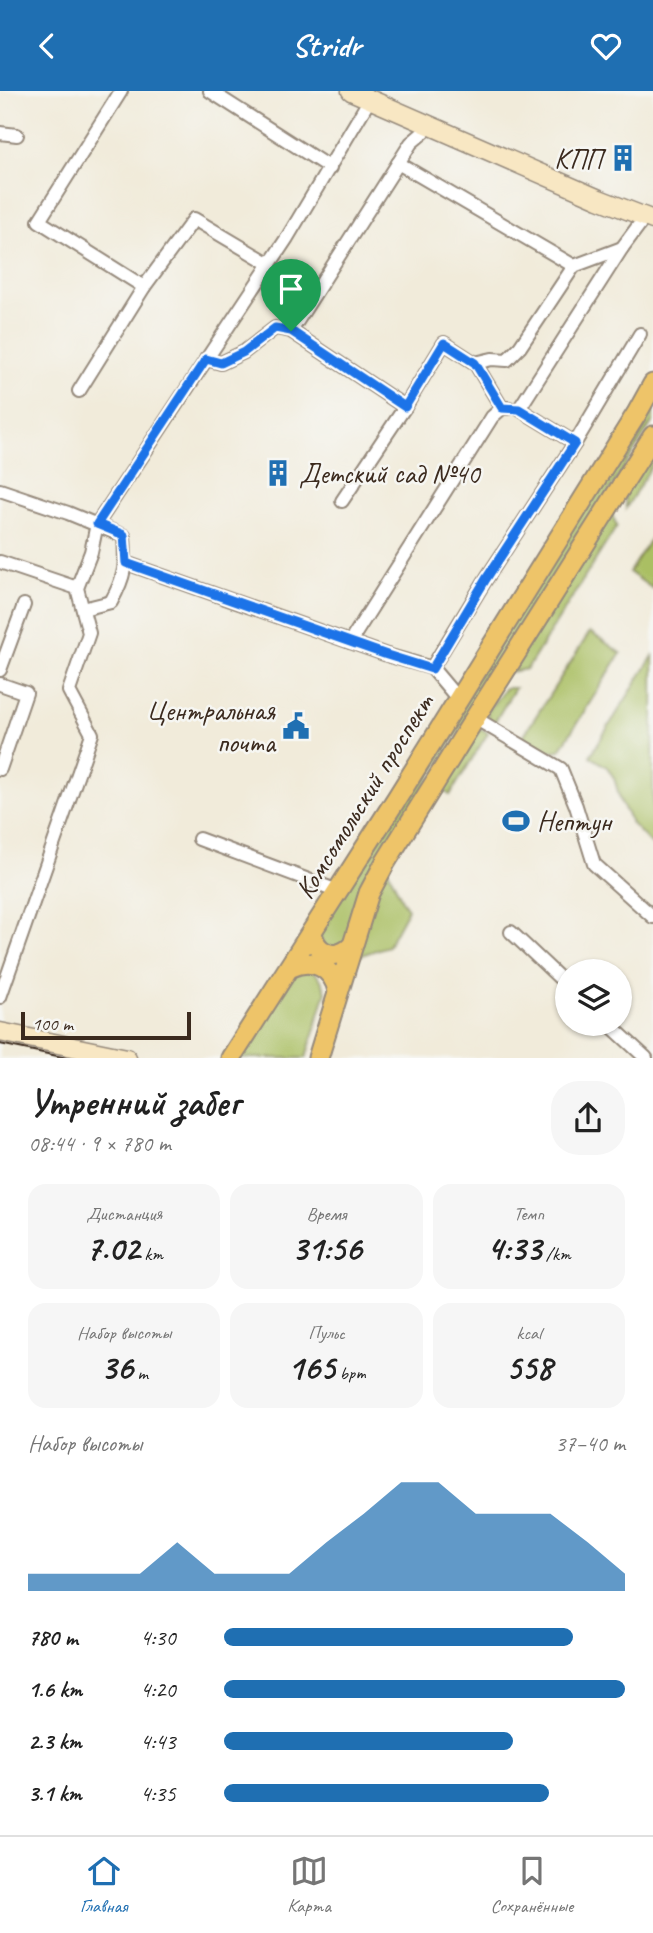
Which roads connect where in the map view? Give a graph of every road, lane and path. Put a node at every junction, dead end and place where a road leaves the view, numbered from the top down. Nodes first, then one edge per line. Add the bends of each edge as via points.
1 (121, 91) edge
2 (210, 91) edge
3 (351, 91) edge
4 (370, 99) junction
5 (431, 126) junction
6 (0, 133) edge
7 (17, 135) dead end
8 (398, 163) junction
9 (330, 168) junction
10 (649, 218) edge
11 (622, 248) junction
12 (270, 264) junction
13 (574, 266) junction
14 (144, 287) junction
15 (291, 331) junction
16 (640, 334) dead end
17 (206, 359) junction
18 (475, 363) junction
19 (653, 384) edge
20 (79, 391) dead end
21 (405, 407) junction
22 (502, 408) junction
23 (519, 409) junction
24 (653, 436) edge
25 (575, 443) junction
26 (0, 489) edge
27 (342, 501) dead end
28 (97, 524) junction
29 (0, 562) edge
30 (126, 563) junction
31 (77, 588) junction
32 (24, 605) dead end
33 (83, 609) junction
34 (350, 642) junction
35 (432, 669) junction
36 (0, 670) edge
37 (0, 684) edge
38 (458, 699) junction
39 (475, 717) junction
40 (0, 769) edge
41 (200, 839) dead end
42 (338, 891) junction
43 (653, 917) edge
44 (312, 932) junction
45 (511, 932) dead end
46 (352, 946) junction
47 (291, 967) junction
48 (555, 974) edge
49 (338, 991) junction
50 (0, 997) edge
51 (0, 1032) edge
52 (622, 1036) edge
53 (127, 1058) edge
54 (232, 1058) edge
55 (318, 1058) edge
56 (646, 1058) edge

1 - 14 street via 40,221
2 - 9 street
3 - 4 street
4 - 5 street
4 - 9 street
5 - 8 street via 411,143
5 - 10 street
6 - 7 street
8 - 13 street
8 - 15 street
9 - 12 street
10 - 11 street
11 - 13 street
11 - 23 street
12 - 14 street via 194,219
12 - 17 street
13 - 18 street via 507,360
14 - 20 street
15 - 17 street via 275,328 221,363
15 - 21 street
16 - 25 street
17 - 28 street
18 - 21 street via 444,343
18 - 22 street
19 - 38 main road, Комсомольский проспект
21 - 27 street
22 - 23 street
22 - 34 street
23 - 25 street
24 - 39 main road, Комсомольский проспект
25 - 35 street
26 - 28 street
28 - 30 street via 124,535
28 - 31 street
29 - 31 street
30 - 33 street via 111,601
30 - 34 street
31 - 33 street
32 - 36 street
33 - 50 street via 89,633 69,691 92,734
34 - 35 street
35 - 38 street
37 - 40 street via 26,693
38 - 42 main road, Комсомольский проспект
39 - 43 street via 561,769 594,864
39 - 46 main road, Комсомольский проспект via 385,863 369,893
41 - 42 street
42 - 44 main road, Комсомольский проспект
44 - 46 main road via 316,947 330,955
44 - 47 main road, Комсомольский проспект
45 - 48 street
46 - 49 main road, Комсомольский проспект
47 - 49 main road via 304,962 319,965 330,972
47 - 54 main road, Комсомольский проспект
49 - 55 main road, Комсомольский проспект
51 - 53 street
52 - 56 street

